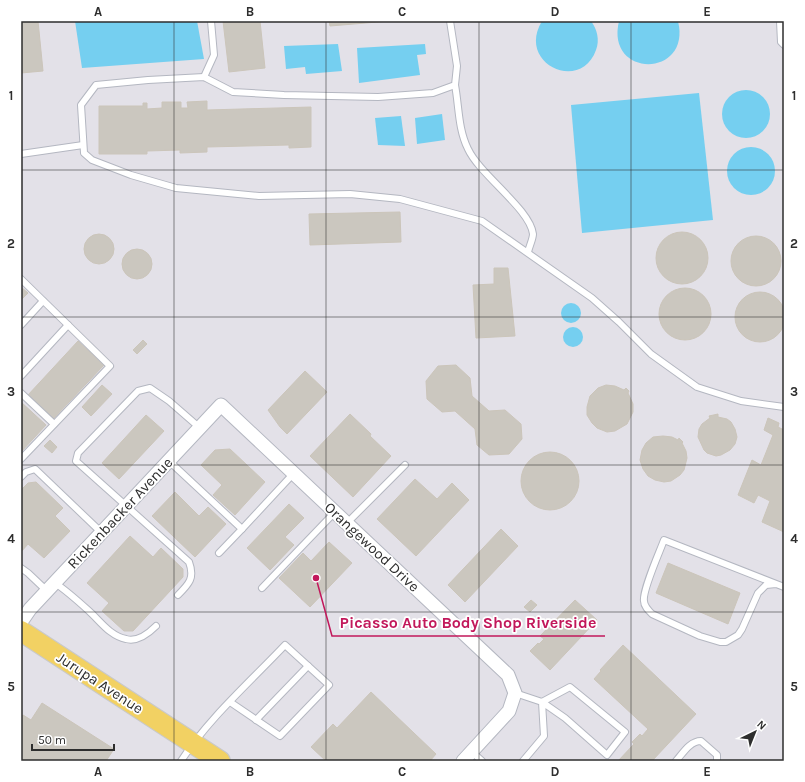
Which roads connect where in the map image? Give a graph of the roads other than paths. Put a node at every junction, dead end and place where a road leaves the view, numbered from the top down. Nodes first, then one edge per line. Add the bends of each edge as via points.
1 (211, 21) edge
2 (450, 21) edge
3 (780, 21) edge
4 (784, 45) edge
5 (204, 77) junction
6 (455, 85) junction
7 (83, 145) junction
8 (21, 154) edge
9 (528, 252) junction
10 (21, 279) edge
11 (43, 301) junction
12 (21, 324) edge
13 (68, 325) junction
14 (21, 376) edge
15 (21, 394) edge
16 (221, 405) joint
17 (784, 407) edge
18 (54, 424) junction
19 (200, 428) junction
20 (21, 459) edge
21 (169, 461) junction
22 (405, 465) dead end
23 (294, 473) junction
24 (21, 477) edge
25 (127, 506) junction
26 (335, 512) junction
27 (347, 523) junction
28 (242, 529) junction
29 (102, 533) junction
30 (219, 553) dead end
31 (21, 568) edge
32 (776, 584) junction
33 (51, 587) junction
34 (784, 587) edge
35 (262, 588) dead end
36 (178, 595) dead end
37 (21, 622) edge
38 (156, 626) dead end
39 (21, 632) edge
40 (308, 666) junction
41 (515, 693) junction
42 (230, 702) junction
43 (542, 702) junction
44 (256, 720) junction
45 (193, 743) junction
46 (468, 756) edge
47 (181, 761) edge
48 (220, 761) edge
49 (482, 761) edge
50 (523, 761) edge
51 (676, 761) edge
52 (717, 761) edge

1 - 5 lane via 214,55
2 - 6 lane via 457,66
3 - 4 lane via 781,42
5 - 6 lane via 232,92 284,95 378,97 433,93
5 - 7 lane via 96,85 81,105
6 - 9 lane via 460,127 468,149 487,175 526,217 533,235
7 - 8 lane
7 - 9 lane via 84,153 92,160 176,188 259,196 350,194 400,199 482,221
9 - 17 lane via 592,298 651,354 697,387 741,401
10 - 11 lane
11 - 12 lane
11 - 13 lane
13 - 14 lane
13 - 18 lane via 110,366
15 - 18 lane
16 - 19 street, Rickenbacker Avenue
16 - 23 street, Orangewood Drive
18 - 20 lane
19 - 21 street, Rickenbacker Avenue
19 - 25 lane via 169,401 150,388 144,389 138,391 78,453 76,462
21 - 25 street, Rickenbacker Avenue
21 - 28 lane
22 - 27 lane
23 - 26 street, Orangewood Drive
23 - 28 lane
24 - 29 lane via 34,469
25 - 29 street, Rickenbacker Avenue
25 - 36 lane via 189,562 192,572 190,583
26 - 27 street, Orangewood Drive
26 - 35 lane
27 - 41 street, Orangewood Drive via 508,675
28 - 30 lane
29 - 33 street, Rickenbacker Avenue
31 - 33 lane
32 - 32 lane via 766,585 758,593 742,629 738,635 726,642 700,636 652,614 646,608 643,599 664,540
32 - 34 lane
33 - 37 street, Rickenbacker Avenue
33 - 38 lane via 88,610 114,635 127,640 147,635
39 - 45 main road, Jurupa Avenue
40 - 42 lane via 285,645
40 - 44 lane
40 - 44 lane via 329,685 324,691 280,736
41 - 43 lane
41 - 46 street via 509,711
42 - 44 lane
42 - 45 lane
43 - 43 lane via 566,718 607,755 625,732 570,687
43 - 50 lane via 544,736
45 - 47 lane
45 - 48 main road, Jurupa Avenue
46 - 49 lane
51 - 52 lane via 690,745 701,741 717,755

